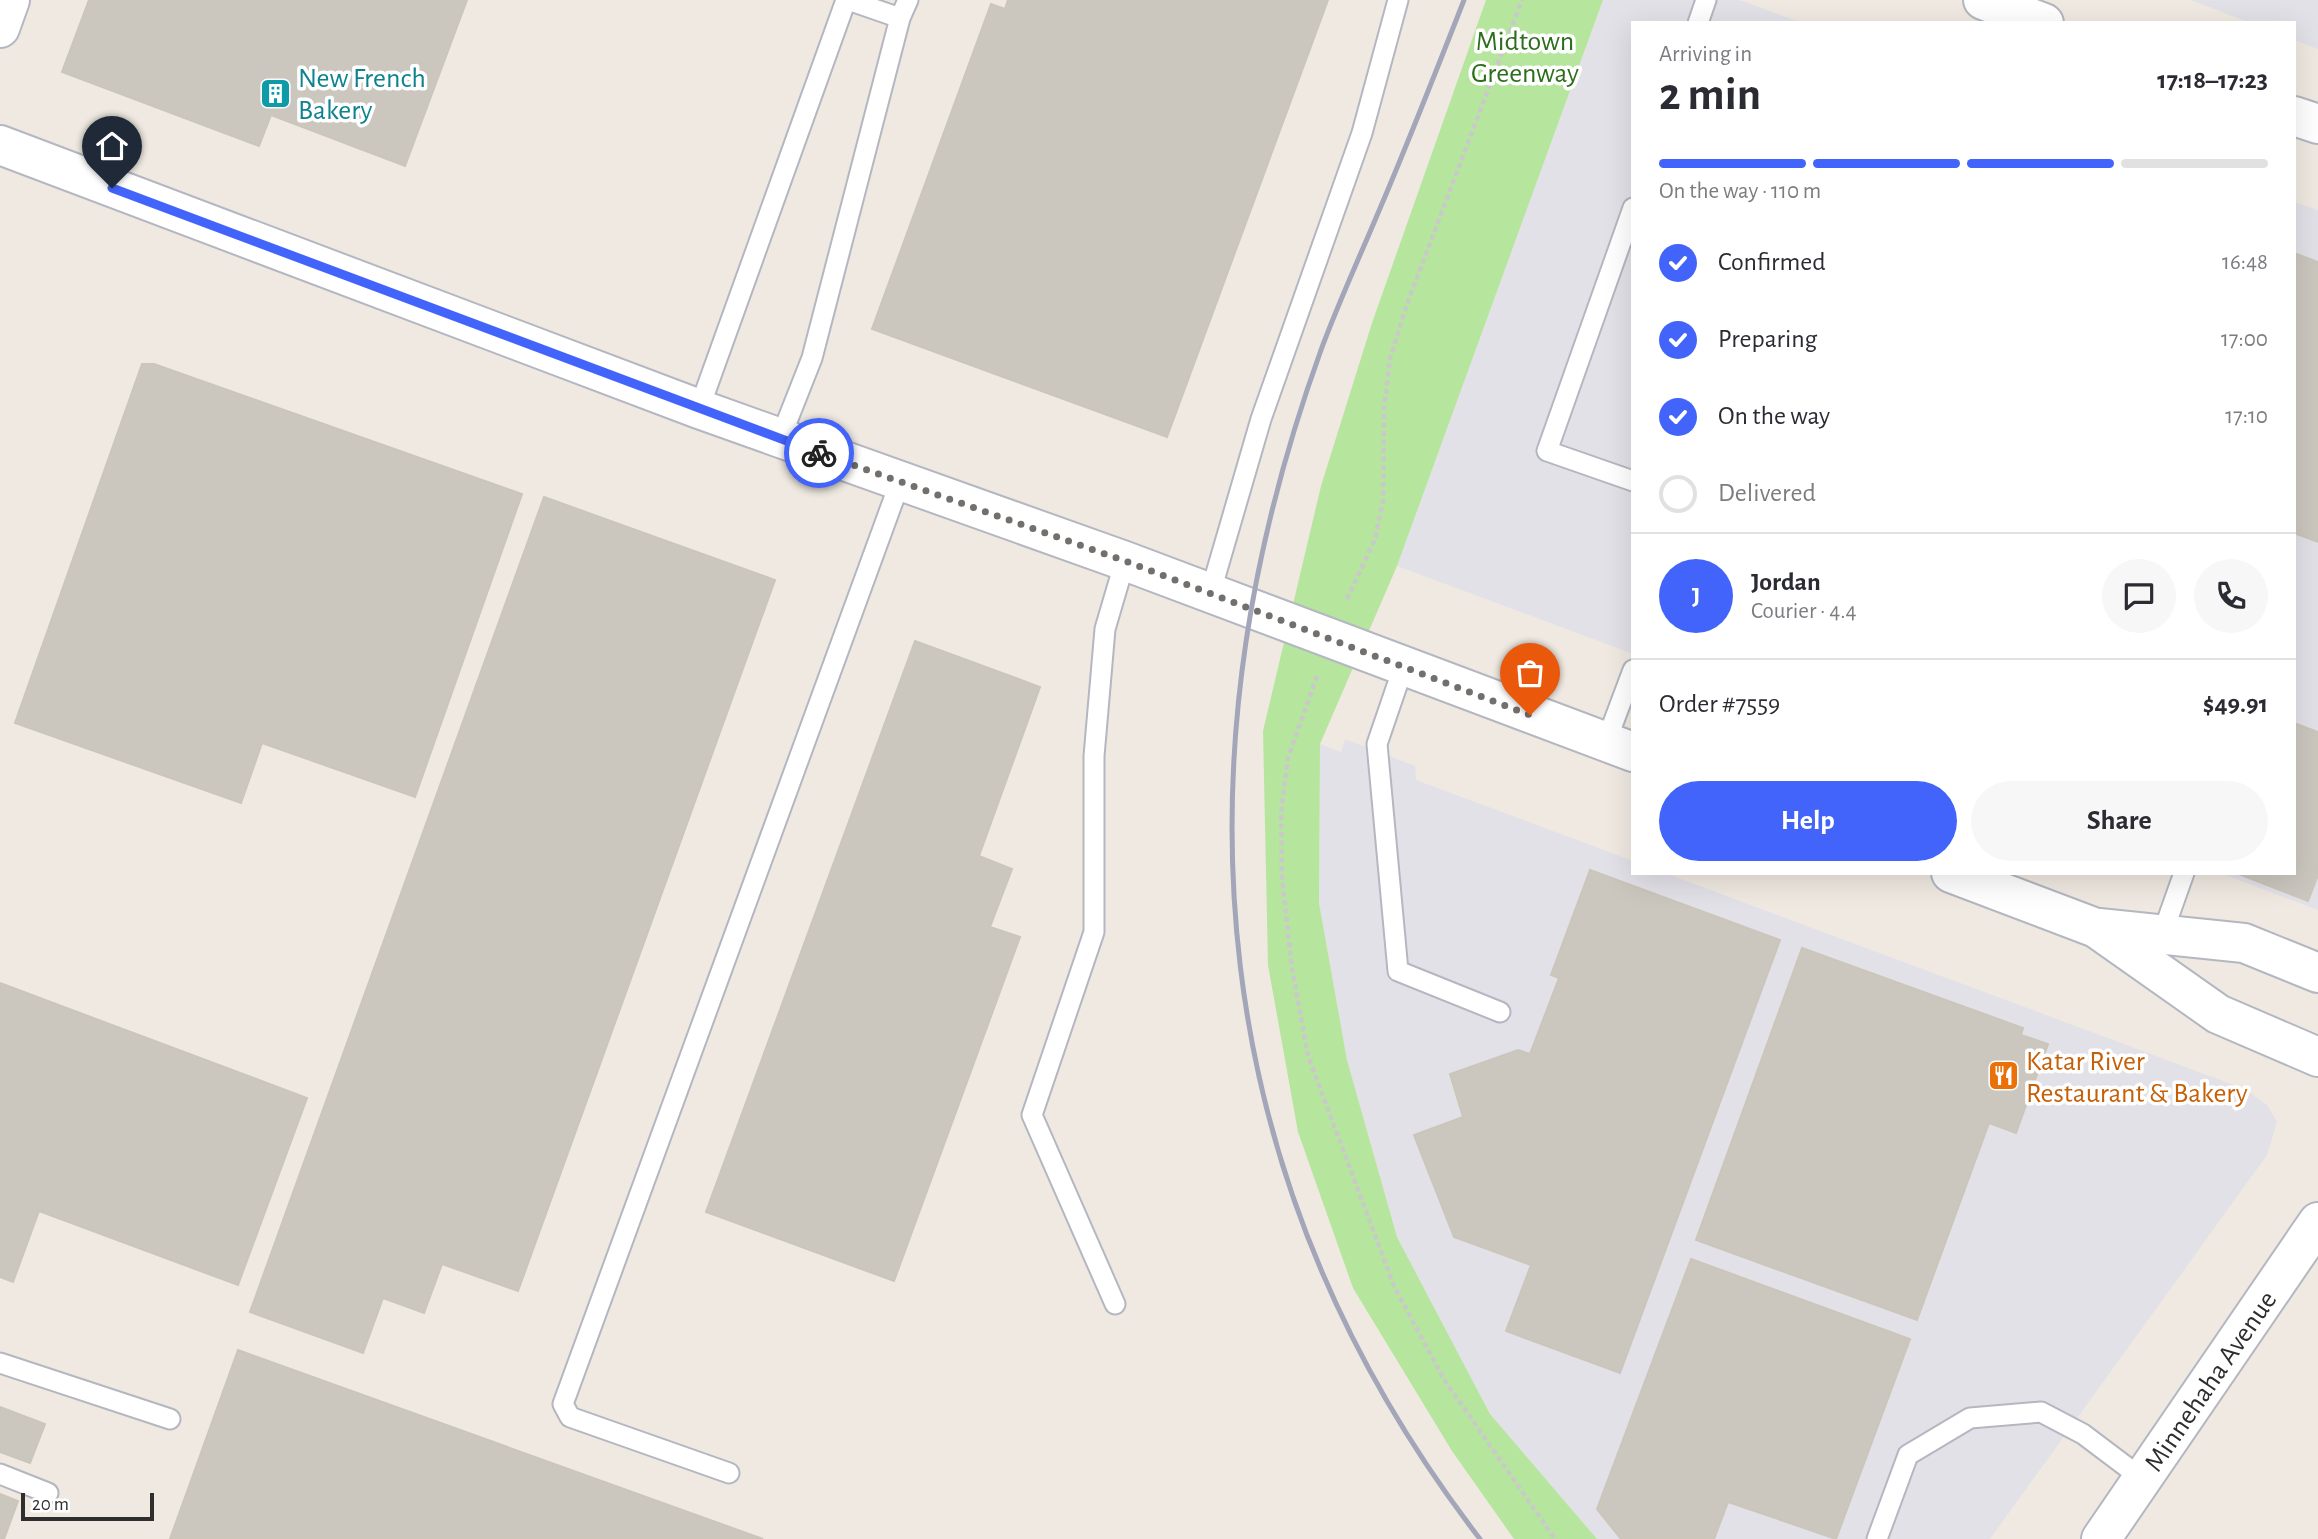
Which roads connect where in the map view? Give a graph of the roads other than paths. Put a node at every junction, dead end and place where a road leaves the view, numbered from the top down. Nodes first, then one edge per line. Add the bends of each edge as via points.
1 (10, 0) edge
2 (847, 0) edge
3 (1398, 0) edge
4 (1706, 0) edge
5 (1983, 0) edge
6 (904, 9) edge
7 (1699, 21) edge
8 (2039, 21) edge
9 (0, 28) edge
10 (2296, 117) edge
11 (2318, 124) edge
12 (0, 145) edge
13 (1631, 214) edge
14 (699, 409) junction
15 (780, 439) junction
16 (1631, 480) edge
17 (900, 482) junction
18 (1125, 561) junction
19 (1210, 594) junction
20 (1403, 668) junction
21 (1631, 682) edge
22 (1620, 748) edge
23 (1962, 875) edge
24 (2183, 875) edge
25 (2016, 885) edge
26 (2096, 928) junction
27 (2162, 935) junction
28 (2318, 972) edge
29 (1500, 1012) dead end
30 (2318, 1057) edge
31 (2318, 1222) edge
32 (2318, 1246) edge
33 (2285, 1270) junction
34 (1115, 1304) dead end
35 (0, 1363) edge
36 (170, 1419) dead end
37 (729, 1473) dead end
38 (0, 1474) edge
39 (2144, 1479) junction
40 (48, 1493) dead end
41 (1877, 1539) edge
42 (2101, 1539) edge

1 - 9 street
2 - 6 lane
2 - 14 lane
3 - 19 lane via 1362,133 1261,419
4 - 7 lane
5 - 8 street
6 - 15 lane via 812,358
10 - 11 street
12 - 14 street
13 - 16 lane via 1547,451
14 - 15 street
15 - 17 street
17 - 18 street
17 - 37 lane via 563,1405 570,1417
18 - 19 street
18 - 34 lane via 1105,629 1095,743 1094,932 1032,1115
19 - 20 street
20 - 22 street
20 - 29 lane via 1377,744 1398,971
21 - 22 lane
23 - 25 street
24 - 27 lane
25 - 26 street
26 - 27 street
26 - 30 street via 2218,1014
27 - 28 street via 2244,943
31 - 33 street, Minnehaha Avenue
32 - 33 street
33 - 39 street, Minnehaha Avenue
35 - 36 lane
38 - 40 lane
39 - 41 lane via 2083,1434 2041,1412 1969,1418 1908,1455
39 - 42 street, Minnehaha Avenue

